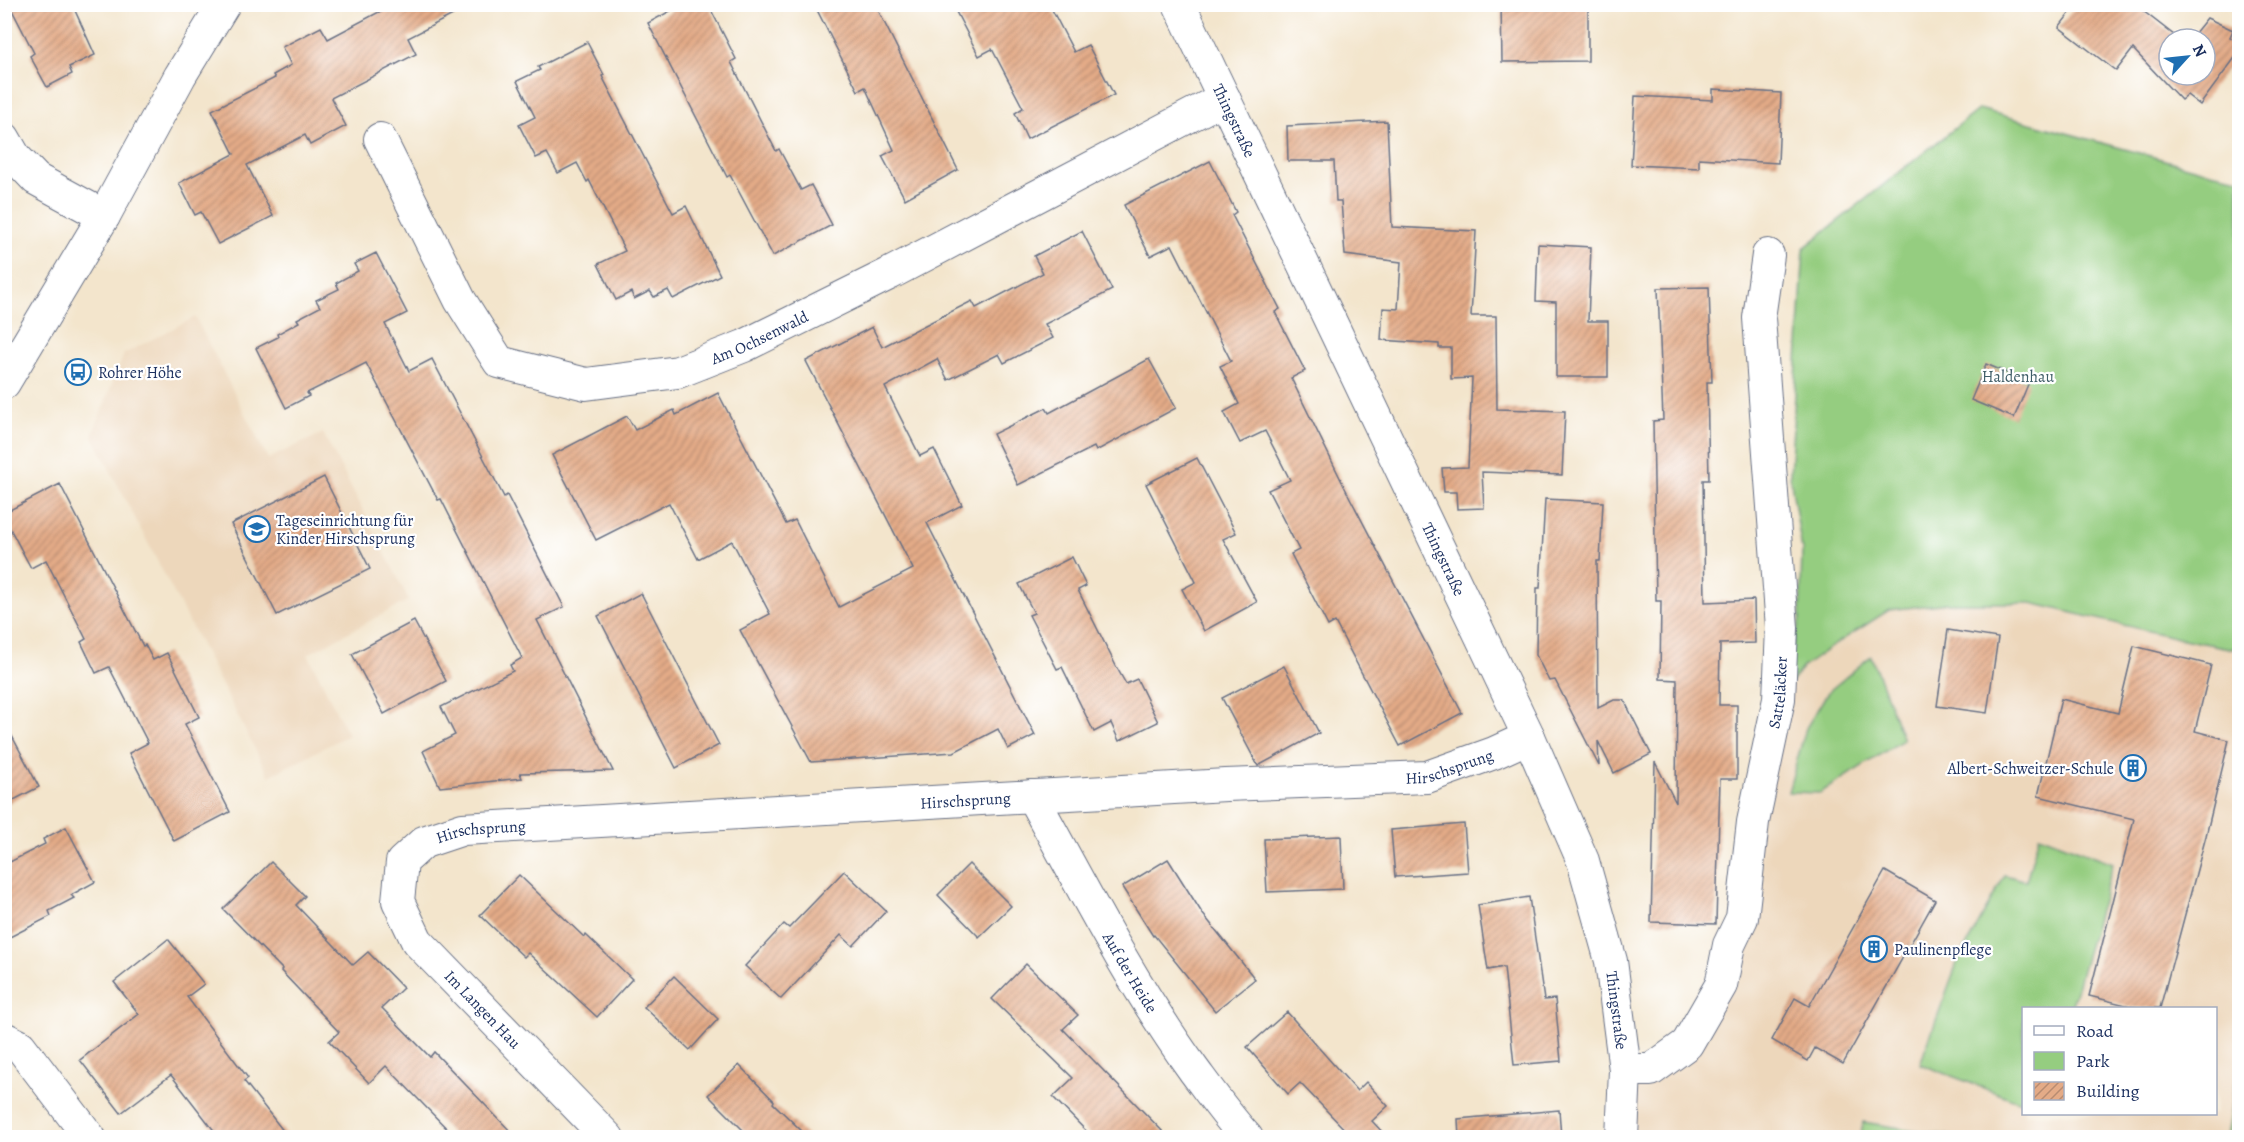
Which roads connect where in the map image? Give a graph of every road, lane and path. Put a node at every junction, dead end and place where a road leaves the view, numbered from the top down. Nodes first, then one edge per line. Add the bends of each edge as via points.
1 (224, 4) edge
2 (1179, 4) edge
3 (1224, 98) junction
4 (4, 138) edge
5 (380, 139) dead end
6 (104, 216) junction
7 (1768, 255) dead end
8 (4, 383) edge
9 (1529, 736) junction
10 (1032, 796) junction
11 (402, 862) joint
12 (4, 1038) edge
13 (1625, 1070) junction
14 (90, 1137) edge
15 (608, 1137) edge
16 (1247, 1137) edge
17 (1622, 1137) edge

1 - 6 street
2 - 3 street, Thingstraße
3 - 5 street, Am Ochsenwald via 744,346 678,372 586,384 499,362 460,300
3 - 9 street, Thingstraße
4 - 6 street via 15,157 36,179
6 - 8 street
7 - 13 street, Satteläcker via 1759,318 1782,628 1779,699 1753,822 1742,918 1729,945 1721,985 1687,1044 1651,1070
9 - 10 street, Hirschsprung via 1427,777
9 - 13 street, Thingstraße via 1586,870 1611,961
10 - 11 street, Hirschsprung via 463,829 424,842
10 - 16 street, Auf der Heide via 1117,951 1170,1037
11 - 15 street, Im Langen Hau via 398,901 417,941
12 - 14 street via 20,1046
13 - 17 street, Thingstraße

